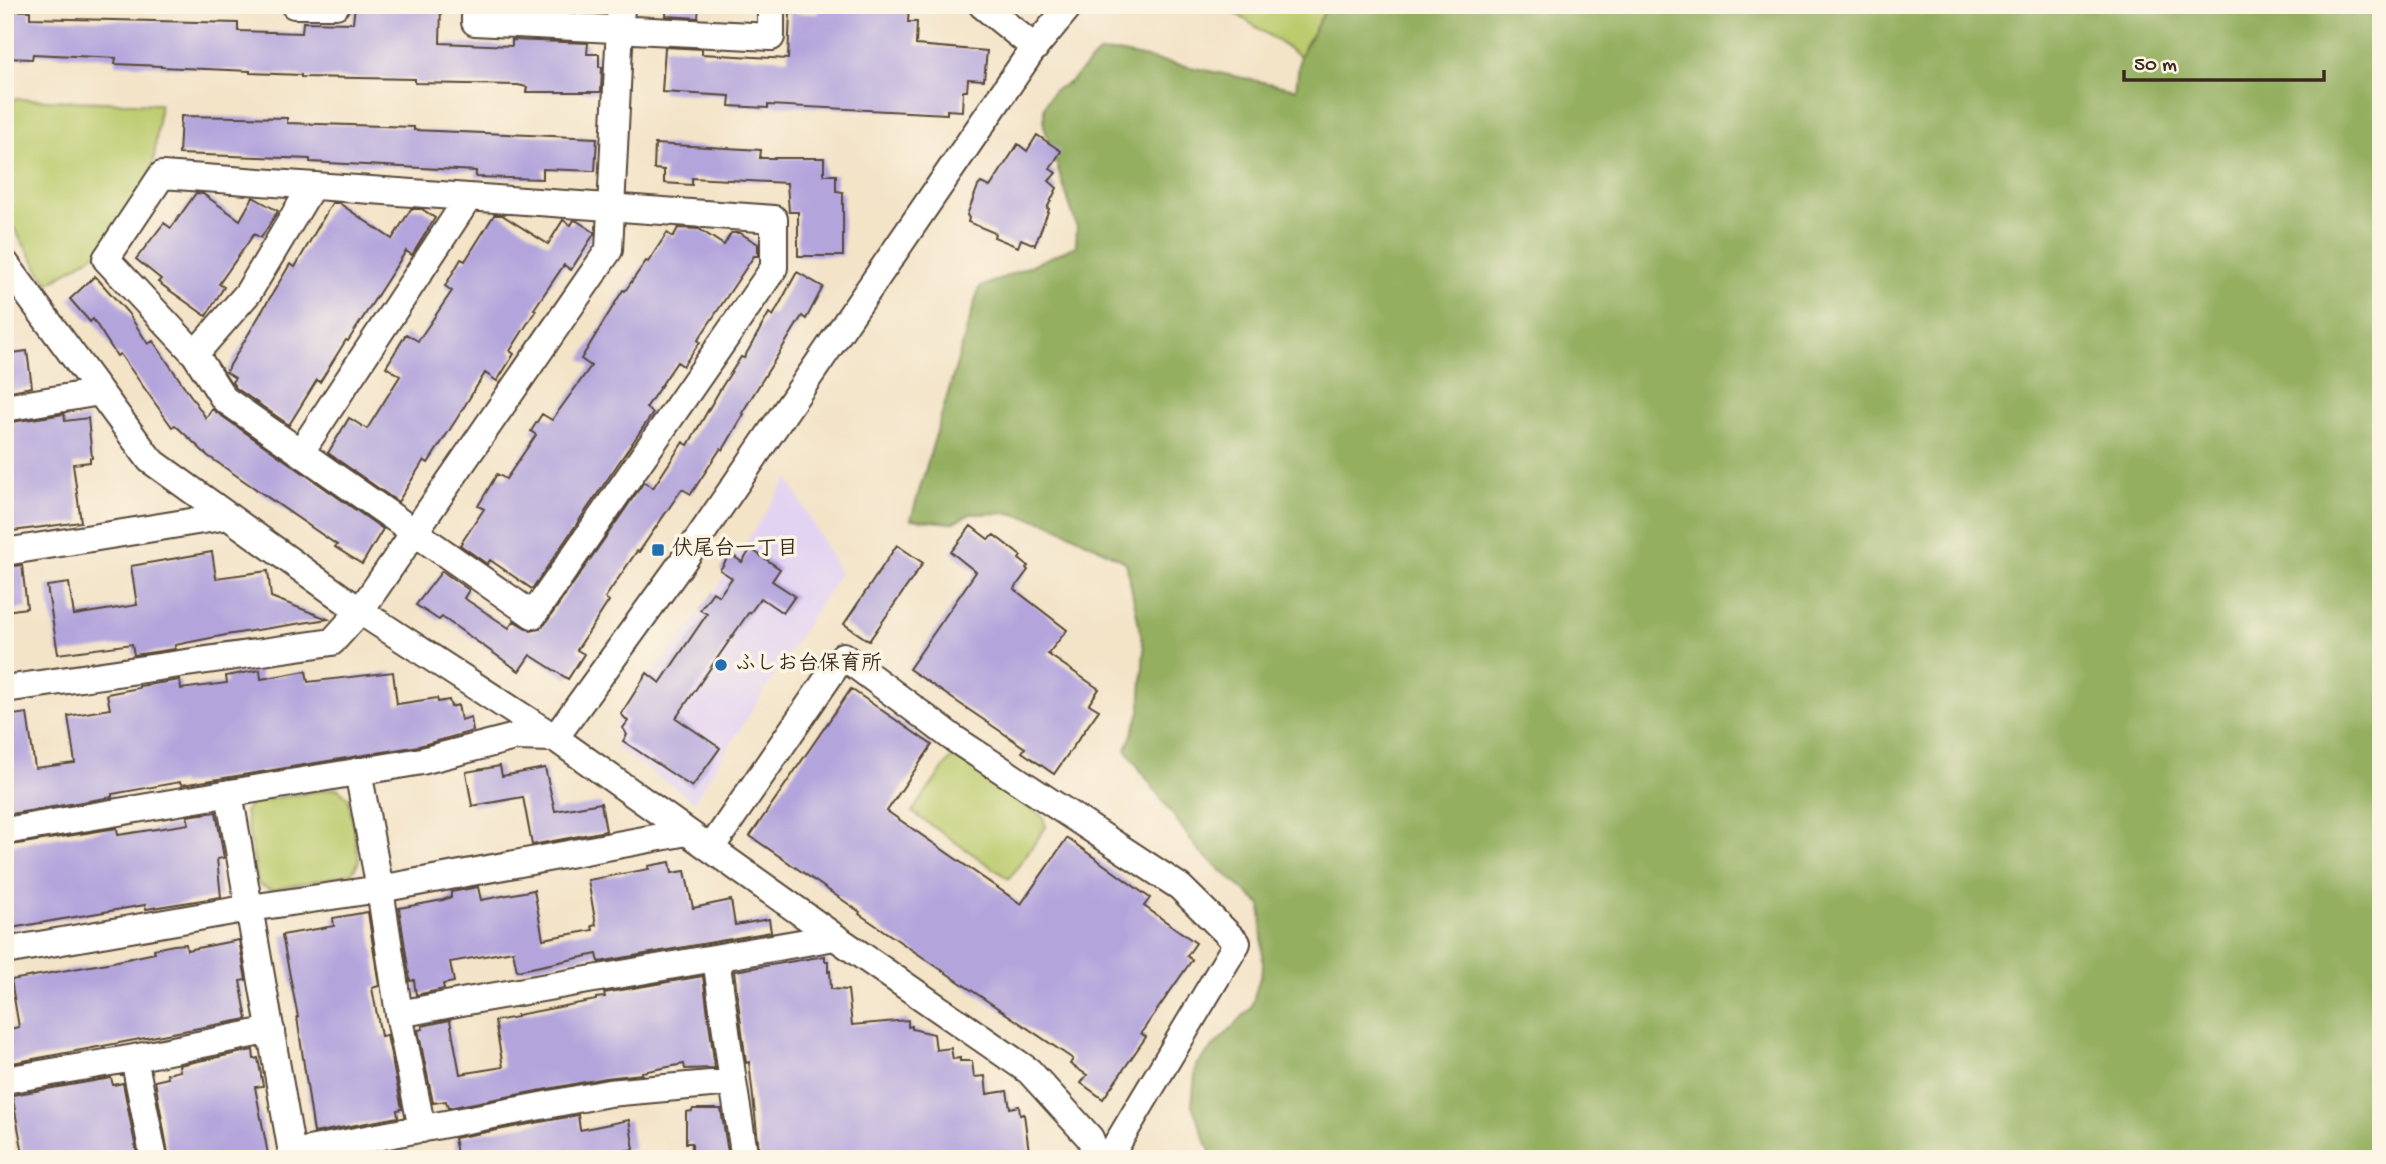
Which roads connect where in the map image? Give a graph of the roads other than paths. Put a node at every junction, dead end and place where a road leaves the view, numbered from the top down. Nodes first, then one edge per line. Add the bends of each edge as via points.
1 (294, 5) edge
2 (336, 5) edge
3 (475, 5) edge
4 (771, 5) edge
5 (982, 5) edge
6 (1070, 5) edge
7 (621, 18) edge
8 (1035, 48) junction
9 (312, 186) junction
10 (469, 197) junction
11 (611, 208) junction
12 (9, 275) edge
13 (195, 354) junction
14 (100, 392) junction
15 (5, 408) edge
16 (300, 453) junction
17 (228, 516) junction
18 (414, 532) junction
19 (5, 552) edge
20 (360, 611) junction
21 (5, 689) edge
22 (555, 738) junction
23 (358, 771) junction
24 (229, 793) junction
25 (5, 831) edge
26 (687, 832) junction
27 (711, 848) junction
28 (380, 889) junction
29 (250, 908) junction
30 (835, 937) junction
31 (5, 951) edge
32 (716, 958) junction
33 (399, 1014) junction
34 (271, 1030) junction
35 (134, 1058) junction
36 (5, 1080) edge
37 (733, 1082) junction
38 (422, 1129) junction
39 (293, 1156) edge
40 (154, 1159) edge
41 (745, 1159) edge
42 (1098, 1159) edge
43 (1108, 1159) edge

1 - 2 street
3 - 7 street via 475,22
4 - 7 street via 771,37
5 - 8 street
6 - 8 street
7 - 11 street
8 - 22 street via 681,564
9 - 10 street
9 - 13 street via 248,293
9 - 13 street via 162,175 106,259
10 - 11 street
10 - 16 street
11 - 18 street via 609,250
11 - 18 street via 774,219 774,268 533,615
12 - 14 street
13 - 16 street via 224,399
14 - 15 street
14 - 17 street via 150,460
16 - 18 street
17 - 19 street
17 - 20 street
18 - 20 street
20 - 21 street via 332,642
20 - 22 street
22 - 23 street via 514,737 422,761
22 - 26 street
23 - 24 street
23 - 28 street
24 - 25 street
24 - 29 street
26 - 27 street
26 - 28 street
27 - 30 street
27 - 43 street via 843,656 953,738 1180,887 1237,943
28 - 29 street
28 - 33 street
29 - 31 street
29 - 34 street
30 - 32 street
30 - 42 street via 1029,1071 1090,1138
32 - 33 street
32 - 37 street
33 - 38 street
34 - 35 street
34 - 39 street
35 - 36 street
35 - 40 street
37 - 38 street via 610,1093
37 - 41 street
38 - 39 street

